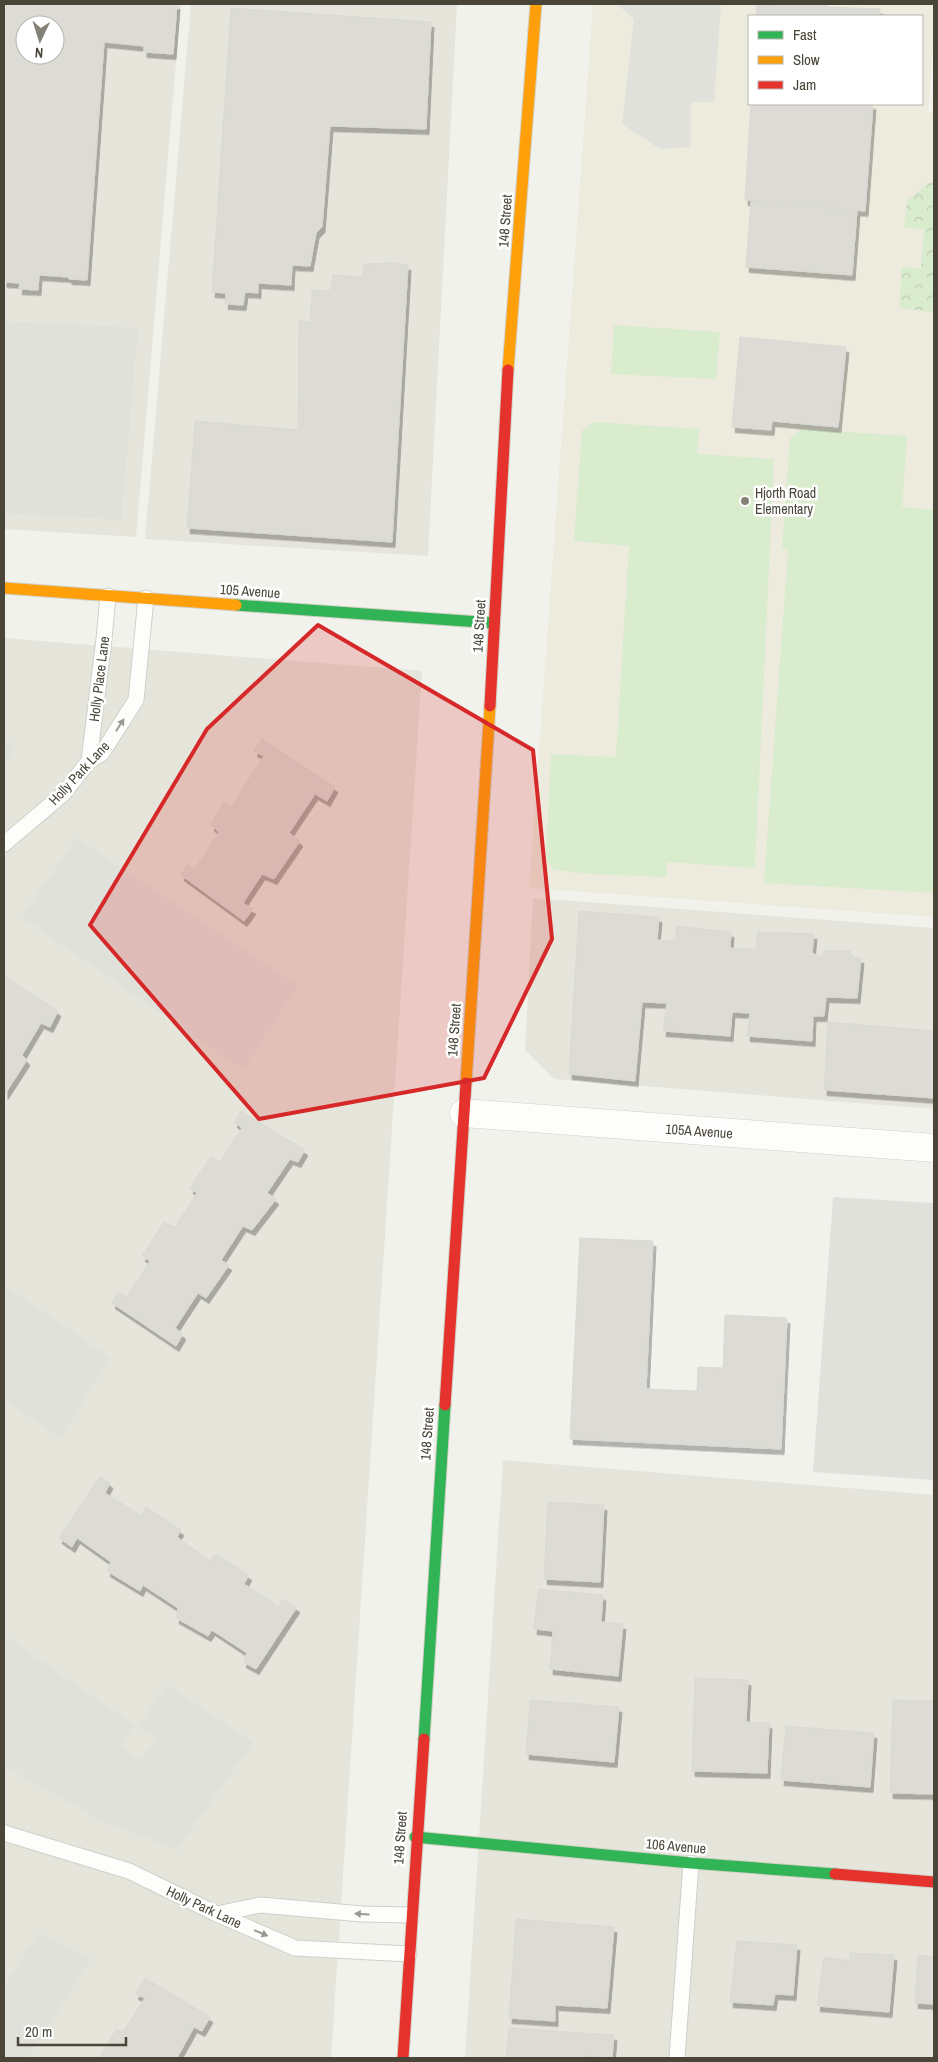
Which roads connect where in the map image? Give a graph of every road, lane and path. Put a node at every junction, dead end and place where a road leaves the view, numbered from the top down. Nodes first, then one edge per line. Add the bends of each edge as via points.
1 (536, 4) edge
2 (4, 588) edge
3 (108, 596) junction
4 (146, 598) junction
5 (494, 623) junction
6 (89, 761) junction
7 (4, 844) edge
8 (464, 1113) junction
9 (934, 1148) edge
10 (4, 1833) edge
11 (416, 1837) junction
12 (691, 1863) junction
13 (934, 1882) edge
14 (217, 1914) junction
15 (411, 1915) junction
16 (409, 1954) junction
17 (402, 2058) edge
18 (677, 2058) edge

1 - 5 main road, 148 Street via 504,419
2 - 3 main road, 105 Avenue
3 - 4 main road, 105 Avenue
3 - 6 lane, Holly Place Lane
4 - 5 main road, 105 Avenue
6 -> 4 lane, Holly Park Lane via 102,752 136,700
5 - 8 main road, 148 Street
6 - 7 lane, Holly Park Lane via 63,794
8 - 9 street, 105A Avenue
8 - 11 main road, 148 Street
10 - 14 lane, Holly Park Lane via 129,1871
11 - 12 main road, 106 Avenue
11 - 15 main road, 148 Street
12 - 13 main road, 106 Avenue
12 - 18 lane
15 -> 14 lane via 260,1906
14 -> 16 lane, Holly Park Lane via 295,1948
15 - 16 main road, 148 Street
16 - 17 main road, 148 Street

